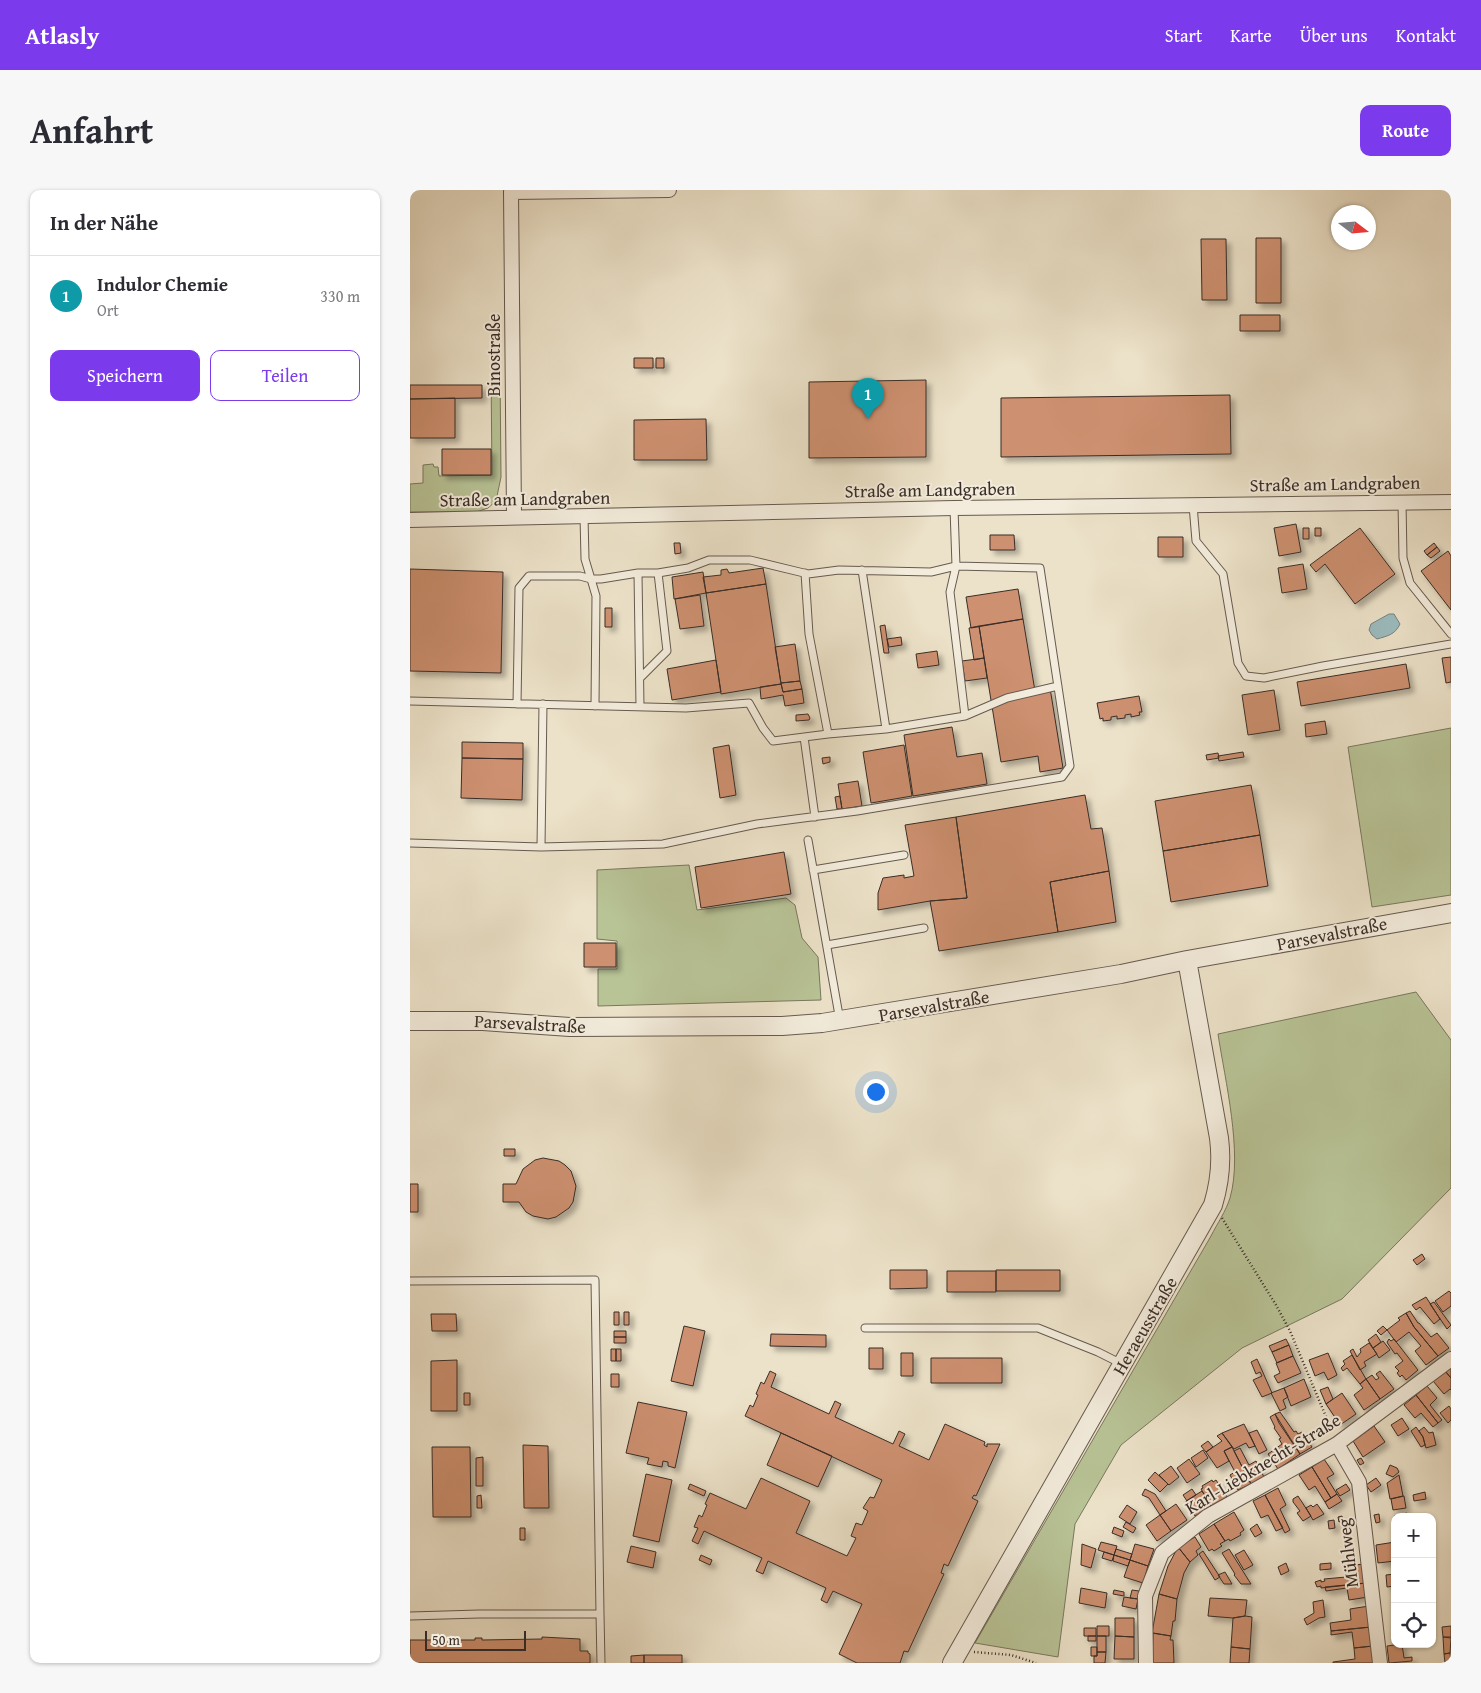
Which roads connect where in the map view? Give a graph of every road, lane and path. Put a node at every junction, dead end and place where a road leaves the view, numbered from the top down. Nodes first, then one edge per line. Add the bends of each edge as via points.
1 (669, 190) edge
2 (1402, 502) junction
3 (1451, 502) edge
4 (1193, 505) junction
5 (954, 508) junction
6 (584, 516) junction
7 (514, 517) junction
8 (410, 520) edge
9 (956, 566) junction
10 (862, 570) junction
11 (638, 573) junction
12 (658, 573) junction
13 (805, 573) junction
14 (591, 578) junction
15 (1451, 634) edge
16 (1451, 644) edge
17 (640, 678) junction
18 (1058, 686) junction
19 (410, 701) edge
20 (518, 704) junction
21 (543, 704) junction
22 (595, 706) junction
23 (640, 707) junction
24 (965, 716) junction
25 (886, 729) junction
26 (828, 734) junction
27 (804, 737) junction
28 (815, 817) junction
29 (808, 840) dead end
30 (410, 843) edge
31 (541, 847) junction
32 (904, 855) dead end
33 (813, 870) junction
34 (1451, 913) edge
35 (924, 928) dead end
36 (827, 945) junction
37 (1187, 960) junction
38 (410, 1021) edge
39 (840, 1021) junction
40 (1214, 1205) junction
41 (410, 1281) edge
42 (865, 1328) dead end
43 (1451, 1359) edge
44 (1123, 1365) junction
45 (1337, 1444) junction
46 (600, 1614) junction
47 (410, 1616) edge
48 (955, 1657) edge
49 (601, 1663) edge
50 (1036, 1663) edge
51 (1146, 1663) edge
52 (1380, 1663) edge

1 - 7 street, Binostraße via 511,192
2 - 3 street, Straße am Landgraben
2 - 4 street, Straße am Landgraben
2 - 15 lane via 1403,558 1410,583
4 - 5 street, Straße am Landgraben
4 - 16 lane via 1196,541 1223,574 1238,663 1246,676 1264,678
5 - 6 street, Straße am Landgraben
5 - 9 lane
6 - 7 street, Straße am Landgraben
6 - 14 lane via 585,559
7 - 8 street, Straße am Landgraben
9 - 10 lane via 931,572
9 - 18 lane via 1040,568
9 - 24 lane via 950,592
10 - 13 lane
10 - 25 lane
11 - 12 lane
11 - 14 lane
11 - 17 lane
12 - 13 lane via 688,568 709,560 750,560
12 - 17 lane via 668,651
13 - 26 lane via 808,634
14 - 20 lane via 529,576 520,588
14 - 22 lane via 596,596
17 - 23 lane
18 - 24 lane via 1007,698
18 - 28 lane via 1070,766 1062,777
19 - 20 lane
20 - 21 lane
21 - 22 lane
21 - 31 lane
22 - 23 lane
23 - 27 lane via 686,708 749,703 773,742
24 - 25 lane
25 - 26 lane
26 - 27 lane
27 - 28 lane
28 - 31 lane via 758,824 663,844
29 - 33 lane
30 - 31 lane
32 - 33 lane
33 - 36 lane
34 - 37 street, Parsevalstraße
35 - 36 lane
36 - 39 lane
37 - 39 street, Parsevalstraße
37 - 40 street, Heraeusstraße via 1221,1154 1220,1180
38 - 39 street, Parsevalstraße via 483,1021 570,1027 782,1026
40 - 44 street, Heraeusstraße
40 - 45 path via 1290,1331
41 - 46 lane via 595,1280
42 - 44 lane via 1038,1328
43 - 45 street, Karl-Liebknecht-Straße
44 - 48 street, Heraeusstraße
45 - 51 street, Karl-Liebknecht-Straße via 1208,1516 1162,1553 1145,1596
45 - 52 street, Mühlweg via 1359,1482
46 - 47 lane
46 - 49 lane
48 - 50 path via 1011,1655

